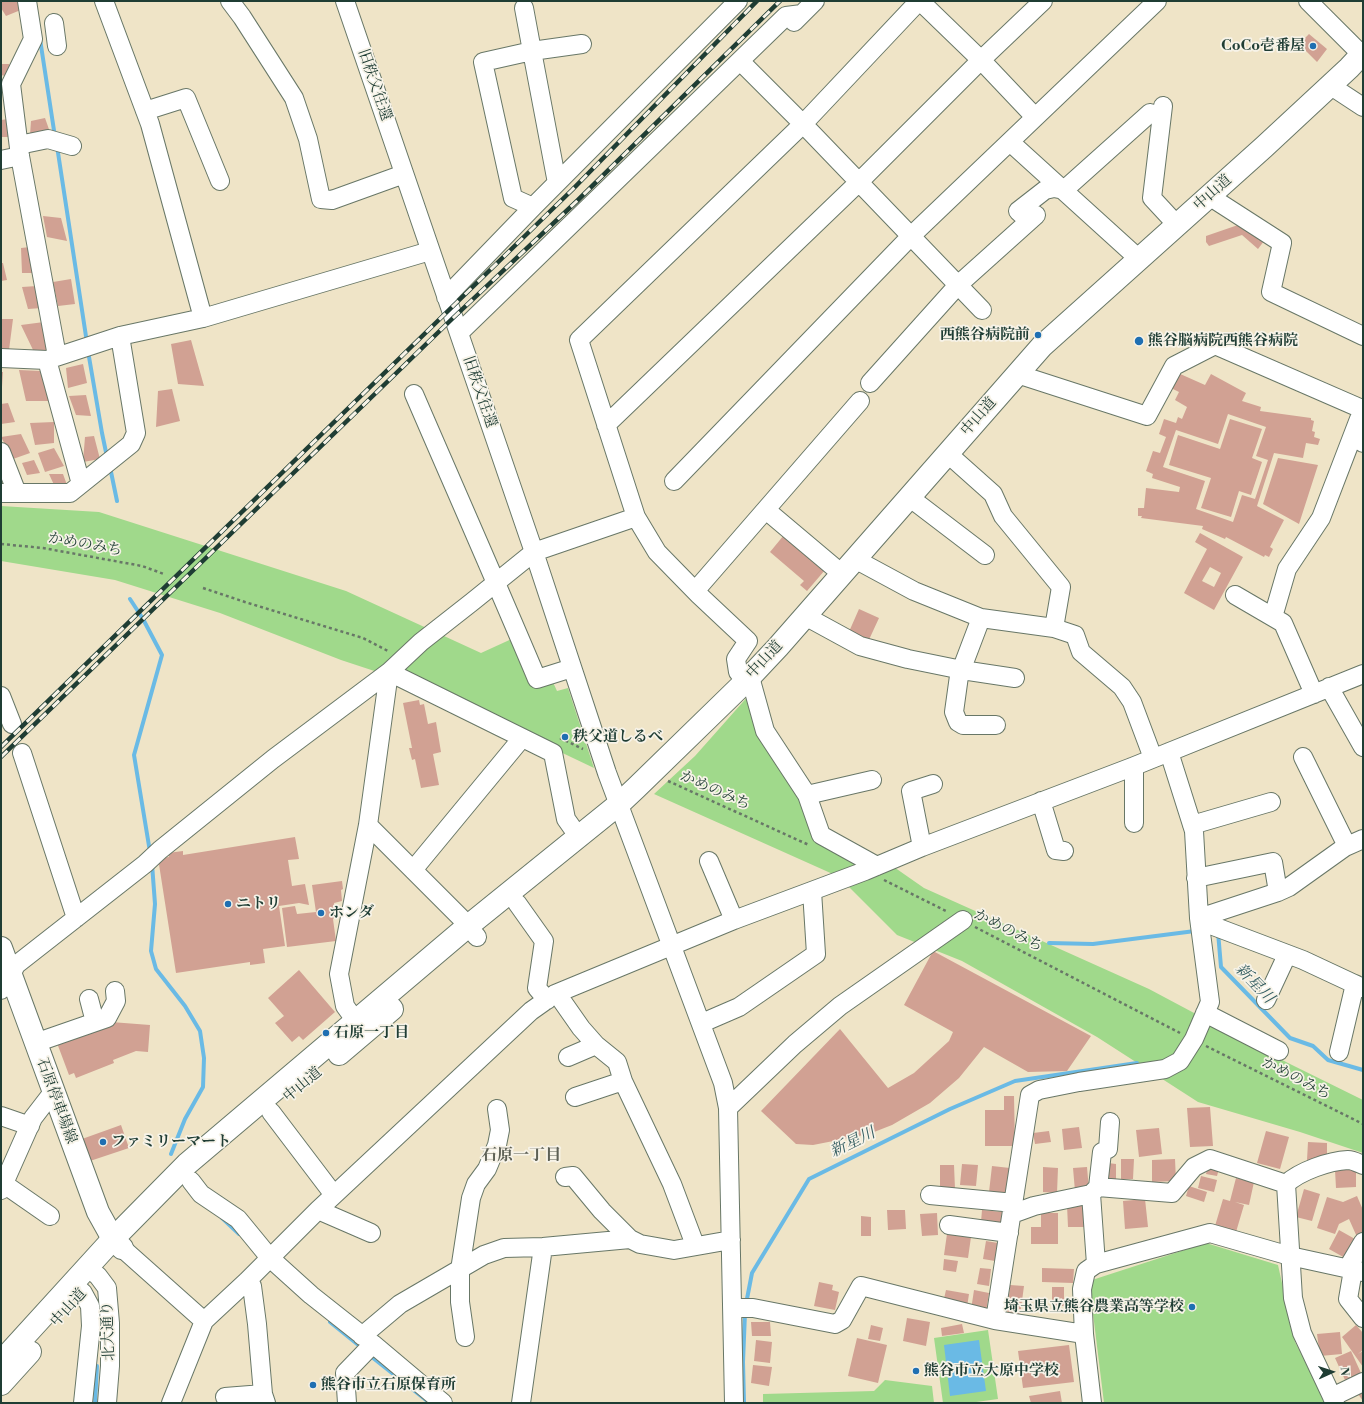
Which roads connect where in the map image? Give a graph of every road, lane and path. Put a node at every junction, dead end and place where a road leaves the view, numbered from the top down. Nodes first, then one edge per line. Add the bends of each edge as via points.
1 (27, 1) edge
2 (104, 1) edge
3 (230, 1) edge
4 (345, 1) edge
5 (738, 1) edge
6 (814, 1) edge
7 (920, 1) edge
8 (1043, 1) edge
9 (1157, 1) edge
10 (1308, 1) edge
11 (524, 8) dead end
12 (802, 14) junction
13 (582, 44) dead end
14 (532, 51) junction
15 (1362, 55) edge
16 (980, 60) junction
17 (745, 66) junction
18 (1330, 86) junction
19 (1363, 107) edge
20 (146, 111) junction
21 (8, 112) edge
22 (1035, 117) junction
23 (803, 124) junction
24 (1010, 142) junction
25 (69, 145) dead end
26 (20, 151) junction
27 (1, 160) edge
28 (404, 174) junction
29 (220, 181) dead end
30 (859, 182) junction
31 (557, 183) junction
32 (1064, 190) junction
33 (618, 192) dead end
34 (1209, 196) junction
35 (533, 207) junction
36 (1177, 225) junction
37 (911, 236) junction
38 (430, 251) junction
39 (1139, 259) junction
40 (958, 285) junction
41 (446, 297) junction
42 (982, 310) dead end
43 (203, 318) junction
44 (459, 333) junction
45 (120, 336) junction
46 (1363, 336) edge
47 (1, 358) edge
48 (52, 358) junction
49 (1017, 374) junction
50 (870, 383) dead end
51 (414, 394) dead end
52 (860, 401) dead end
53 (1363, 408) edge
54 (606, 425) junction
55 (1363, 442) edge
56 (1, 452) edge
57 (948, 453) junction
58 (674, 481) dead end
59 (81, 484) junction
60 (9, 493) edge
61 (909, 497) junction
62 (766, 510) junction
63 (636, 517) junction
64 (1, 544) edge
65 (534, 552) junction
66 (985, 555) dead end
67 (856, 559) junction
68 (164, 574) dead end
69 (842, 574) junction
70 (497, 583) junction
71 (695, 591) junction
72 (1235, 595) dead end
73 (805, 616) junction
74 (1273, 617) junction
75 (981, 618) junction
76 (1054, 628) junction
77 (572, 668) junction
78 (962, 670) junction
79 (389, 672) junction
80 (1363, 674) edge
81 (748, 678) junction
82 (1015, 678) dead end
83 (1322, 690) junction
84 (1, 696) edge
85 (12, 724) dead end
86 (996, 725) dead end
87 (522, 738) junction
88 (1363, 747) edge
89 (22, 753) dead end
90 (1161, 755) junction
91 (1304, 757) dead end
92 (1132, 767) junction
93 (663, 779) dead end
94 (872, 780) dead end
95 (933, 784) dead end
96 (807, 795) junction
97 (1041, 801) junction
98 (1271, 802) dead end
99 (619, 804) junction
100 (1134, 823) dead end
101 (1192, 825) junction
102 (368, 826) junction
103 (578, 836) junction
104 (1355, 842) edge
105 (922, 847) junction
106 (815, 848) dead end
107 (1064, 851) dead end
108 (709, 861) dead end
109 (871, 868) junction
110 (413, 870) junction
111 (1196, 878) junction
112 (812, 891) junction
113 (1278, 892) junction
114 (517, 903) junction
115 (76, 918) junction
116 (734, 920) junction
117 (963, 920) junction
118 (1200, 925) junction
119 (472, 931) junction
120 (672, 946) junction
121 (1, 948) edge
122 (1287, 955) junction
123 (6, 983) edge
124 (1359, 986) edge
125 (115, 992) dead end
126 (550, 997) junction
127 (89, 999) dead end
128 (1266, 1000) dead end
129 (1205, 1012) junction
130 (355, 1020) junction
131 (95, 1022) junction
132 (702, 1023) junction
133 (1194, 1039) junction
134 (35, 1043) junction
135 (596, 1045) junction
136 (1279, 1050) dead end
137 (1339, 1052) dead end
138 (568, 1057) dead end
139 (623, 1081) junction
140 (53, 1092) junction
141 (575, 1097) dead end
142 (728, 1108) junction
143 (497, 1109) dead end
144 (271, 1112) junction
145 (1, 1116) edge
146 (1110, 1122) dead end
147 (1363, 1124) edge
148 (30, 1126) junction
149 (1363, 1165) edge
150 (565, 1177) dead end
151 (191, 1181) junction
152 (3, 1182) edge
153 (1286, 1184) junction
154 (1094, 1190) junction
155 (334, 1195) junction
156 (930, 1195) dead end
157 (1013, 1209) junction
158 (318, 1210) junction
159 (50, 1216) dead end
160 (949, 1225) dead end
161 (371, 1233) dead end
162 (1009, 1233) junction
163 (630, 1239) junction
164 (731, 1240) junction
165 (1363, 1242) edge
166 (118, 1243) junction
167 (695, 1246) junction
168 (543, 1247) junction
169 (1290, 1256) junction
170 (267, 1261) junction
171 (1096, 1264) junction
172 (460, 1270) junction
173 (1354, 1270) edge
174 (92, 1272) junction
175 (247, 1281) junction
176 (77, 1288) junction
177 (733, 1308) junction
178 (1363, 1318) edge
179 (995, 1320) junction
180 (204, 1321) junction
181 (1084, 1334) junction
182 (465, 1338) dead end
183 (368, 1340) junction
184 (1, 1362) edge
185 (1363, 1382) edge
186 (1, 1384) edge
187 (225, 1397) dead end
188 (264, 1398) edge
189 (1333, 1400) edge
190 (83, 1403) edge
191 (107, 1403) edge
192 (172, 1403) edge
193 (347, 1403) edge
194 (443, 1403) edge
195 (521, 1403) edge
196 (734, 1403) edge
197 (1092, 1403) edge

1 - 21 street via 47,32 33,39 11,84
2 - 20 street
3 - 28 street via 294,98 308,139 321,199 332,200
4 - 28 street, 旧秩父往還
5 - 31 street
6 - 12 street
7 - 16 street
7 - 23 street
8 - 16 street
9 - 22 street
10 - 15 street
11 - 14 street
12 - 17 street
12 - 44 street via 786,16
13 - 14 street
14 - 31 street
14 - 35 street via 483,62 513,198
15 - 18 main road, 中山道
16 - 22 street
16 - 30 street
17 - 23 street
17 - 33 street
18 - 19 street
18 - 34 main road, 中山道
20 - 29 street via 186,98
20 - 43 street
21 - 26 street
22 - 24 street
23 - 30 street
23 - 54 street via 579,340
24 - 32 street
24 - 37 street
25 - 26 street via 48,139
26 - 27 street
26 - 48 street
28 - 38 street, 旧秩父往還
30 - 37 street
30 - 54 street
31 - 35 street
32 - 36 street via 1156,109 1152,198
32 - 39 street
32 - 40 street via 1045,190 1018,212 1032,218
34 - 36 main road, 中山道
34 - 46 street via 1282,243 1271,292
35 - 41 street
36 - 39 main road, 中山道
37 - 40 street
37 - 58 street
38 - 41 street, 旧秩父往還
38 - 43 street
39 - 49 main road, 中山道 via 1042,346
40 - 42 street
40 - 50 street
41 - 44 street, 旧秩父往還
43 - 45 street
44 - 65 street, 旧秩父往還
45 - 48 street
45 - 59 street via 136,433 130,444
47 - 48 street
48 - 59 street
49 - 53 street via 1147,416 1174,366 1216,345
49 - 57 main road, 中山道
51 - 70 street
52 - 62 street
53 - 55 street
53 - 74 street via 1321,518 1287,569
54 - 63 street
56 - 60 street
57 - 61 main road, 中山道
57 - 76 street via 993,494 1003,516 1061,587
59 - 60 street via 70,493
61 - 66 street
61 - 67 main road, 中山道
62 - 69 street
62 - 71 street
63 - 65 street
63 - 71 street via 656,552
64 - 68 path, かめのみち via 44,548 134,565
65 - 70 street
65 - 77 street, 旧秩父往還
67 - 69 main road, 中山道
67 - 75 street via 914,591
69 - 73 main road, 中山道
70 - 77 street via 537,680
70 - 79 street via 421,642
71 - 81 street via 748,641 736,660 738,672
72 - 74 street
73 - 78 street via 860,646
73 - 81 main road, 中山道
74 - 83 street via 1283,622
75 - 76 street
75 - 78 street
76 - 90 street via 1075,635 1081,652 1122,688
77 - 99 street, 旧秩父往還
78 - 82 street
78 - 86 street via 954,712 958,722 963,725
79 - 87 street
79 - 102 street
79 - 115 street via 273,759
80 - 83 street
81 - 96 street via 765,731
81 - 99 main road, 中山道
83 - 88 street
83 - 90 street
84 - 85 street
87 - 103 street via 554,753 566,819
87 - 110 street
89 - 115 street
90 - 92 street
90 - 101 street
91 - 104 street
92 - 97 street
92 - 100 street
93 - 106 path, かめのみち
94 - 96 street
95 - 105 street via 911,791
96 - 109 street via 821,835
97 - 105 street
97 - 107 street via 1056,850
98 - 101 street
99 - 103 main road, 中山道
99 - 114 main road, 中山道 via 612,825
99 - 120 street, 旧秩父往還
101 - 111 street
102 - 110 street
102 - 130 street via 340,974 345,1006
103 - 119 main road, 中山道
104 - 113 street
105 - 109 street
108 - 116 street
109 - 112 street
109 - 117 path, かめのみち
110 - 119 street
111 - 113 street via 1273,862
111 - 118 street
112 - 116 street
112 - 132 street via 816,954 739,1007
113 - 118 street
114 - 119 main road, 中山道
114 - 126 street via 544,941 537,988
115 - 123 street via 16,965
116 - 120 street
117 - 133 path, かめのみち
117 - 142 street via 840,1006 795,1044
118 - 122 street
118 - 129 street via 1210,1002
119 - 130 main road, 中山道
119 - 144 main road, 中山道
120 - 126 street
120 - 132 street, 旧秩父往還
121 - 123 main road, 石原停車場線
122 - 124 street
122 - 128 street
123 - 134 main road, 石原停車場線
124 - 137 street
125 - 131 street via 116,1001 106,1018
126 - 135 street via 560,998
126 - 155 street
127 - 131 street
129 - 133 street
129 - 136 street
130 - 166 main road, 中山道 via 187,1164
131 - 134 street
132 - 142 street, 旧秩父往還 via 723,1083
133 - 147 path, かめのみち
133 - 157 street via 1180,1061 1165,1069 1078,1082 1039,1090 1030,1095
134 - 140 main road, 石原停車場線
135 - 138 street
135 - 139 street via 617,1062
139 - 141 street
139 - 167 street via 672,1184
140 - 148 street
140 - 166 main road, 石原停車場線 via 98,1212
142 - 164 street, 旧秩父往還
143 - 172 street via 500,1130 497,1145 471,1198
144 - 151 main road, 中山道
144 - 155 street
145 - 148 street
146 - 154 street via 1108,1149 1102,1152
148 - 152 street
149 - 153 street via 1349,1160 1317,1166 1292,1178
150 - 163 street via 573,1176
151 - 166 main road, 中山道 via 145,1224
151 - 170 street via 201,1194 238,1219
152 - 159 street
153 - 154 street via 1210,1159 1194,1167 1172,1193
153 - 169 street
154 - 157 street
154 - 171 street
155 - 158 street
156 - 157 street
157 - 162 street
158 - 161 street
158 - 170 street
160 - 162 street
162 - 179 street
163 - 167 street via 640,1244 674,1250
163 - 168 street
164 - 167 street
164 - 177 street, 旧秩父往還
165 - 173 street
166 - 174 main road, 中山道
166 - 180 street
168 - 172 street via 504,1248 484,1255
168 - 195 street
169 - 171 street via 1210,1233
169 - 173 street
169 - 189 street via 1293,1298 1302,1333
170 - 175 street
170 - 183 street
171 - 181 street via 1086,1271 1082,1289
172 - 182 street via 460,1302
172 - 183 street via 400,1304
173 - 178 street via 1348,1299
174 - 176 main road, 中山道
174 - 191 street, 北大通り via 107,1288 110,1323
175 - 180 street
175 - 188 street via 252,1286
176 - 184 main road, 中山道
176 - 186 main road, 中山道
176 - 190 street, 北大通り via 90,1306 91,1326
177 - 179 street via 753,1308 835,1324 842,1320 861,1286
177 - 196 street, 旧秩父往還
179 - 181 street
180 - 192 street
181 - 197 street
183 - 193 street via 345,1373
183 - 194 street
185 - 189 street
187 - 188 street

